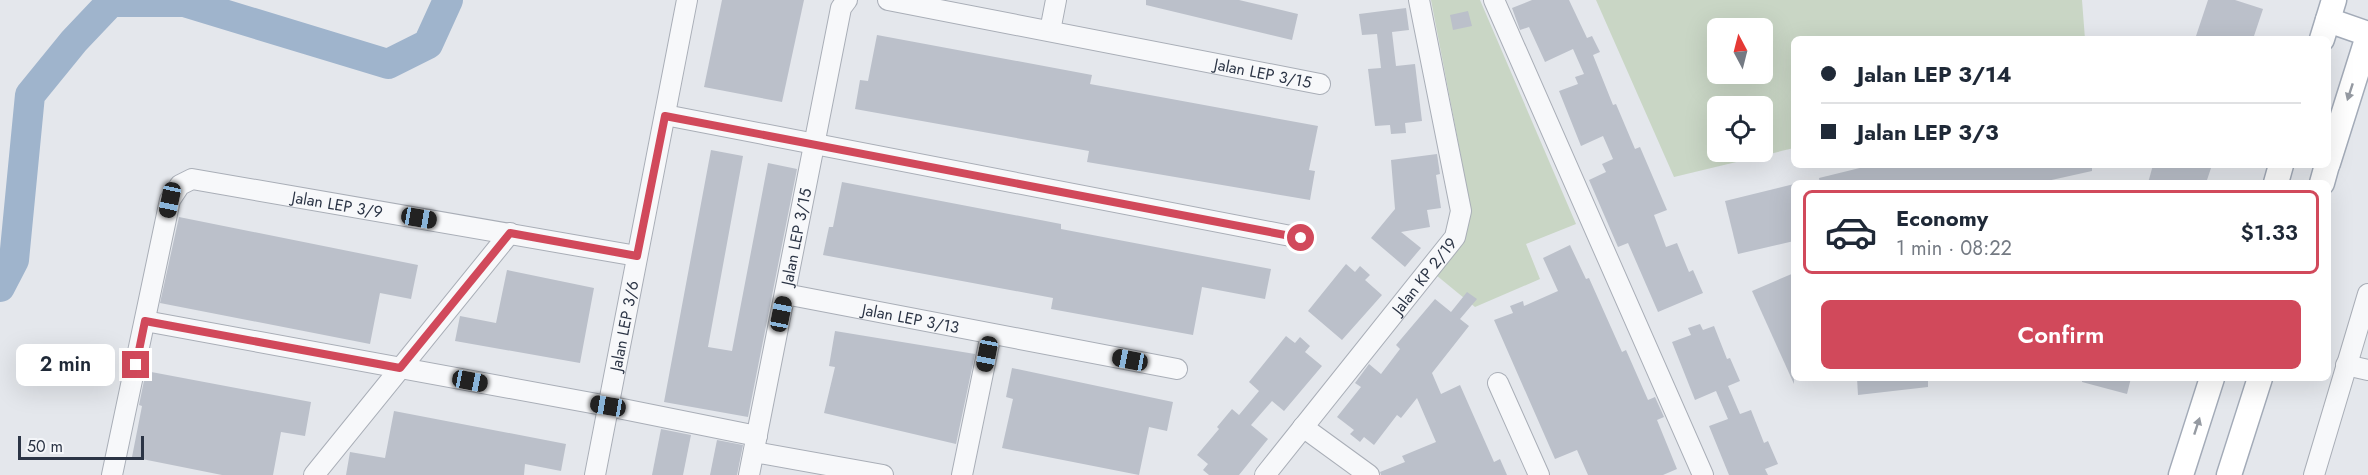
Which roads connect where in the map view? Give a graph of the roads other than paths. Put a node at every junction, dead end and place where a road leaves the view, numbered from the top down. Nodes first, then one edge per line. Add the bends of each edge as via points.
1 (687, 0) edge
2 (847, 0) edge
3 (888, 0) edge
4 (1056, 0) edge
5 (1419, 0) edge
6 (1494, 0) edge
7 (2328, 20) edge
8 (1050, 31) junction
9 (2368, 35) edge
10 (1320, 84) dead end
11 (665, 116) junction
12 (814, 144) junction
13 (2331, 154) edge
14 (510, 233) junction
15 (1301, 238) dead end
16 (637, 256) junction
17 (785, 294) junction
18 (2368, 294) edge
19 (145, 321) junction
20 (991, 334) junction
21 (2346, 365) junction
22 (400, 368) junction
23 (1177, 369) dead end
24 (2368, 370) edge
25 (2211, 381) edge
26 (2259, 381) edge
27 (1498, 383) dead end
28 (608, 406) junction
29 (1303, 428) junction
30 (755, 444) junction
31 (112, 475) edge
32 (314, 475) edge
33 (595, 475) edge
34 (749, 475) edge
35 (883, 475) edge
36 (962, 475) edge
37 (1265, 475) edge
38 (1369, 475) edge
39 (1539, 475) edge
40 (1702, 475) edge
41 (2181, 475) edge
42 (2229, 475) edge
43 (2314, 475) edge

1 - 11 street, Jalan LEP 3/6
2 - 12 street, Jalan LEP 3/15 via 841,8
3 - 8 street, Jalan LEP 3/15
4 - 8 street
5 - 29 street, Jalan KP 2/19 via 1461,210 1455,237
6 - 40 street
7 - 9 main road
8 - 10 street, Jalan LEP 3/15
9 -> 13 main road
11 - 12 street
11 - 16 street, Jalan LEP 3/6
12 - 15 street
12 - 17 street, Jalan LEP 3/15
14 - 16 street, Jalan LEP 3/9
14 - 19 street, Jalan LEP 3/9 via 192,179 180,185 170,200
14 - 22 street
16 - 28 street, Jalan LEP 3/6
17 - 20 street, Jalan LEP 3/13
17 - 30 street, Jalan LEP 3/15
18 - 21 street
19 - 22 street
19 - 31 street
20 - 23 street, Jalan LEP 3/13
20 - 36 street
21 - 24 street
21 - 43 street
22 - 28 street
22 - 32 street
41 -> 25 main road
26 - 42 main road
27 - 39 street
28 - 30 street
28 - 33 street, Jalan LEP 3/6
29 - 37 street, Jalan KP 2/19
29 - 38 street
30 - 34 street, Jalan LEP 3/15
30 - 35 street

